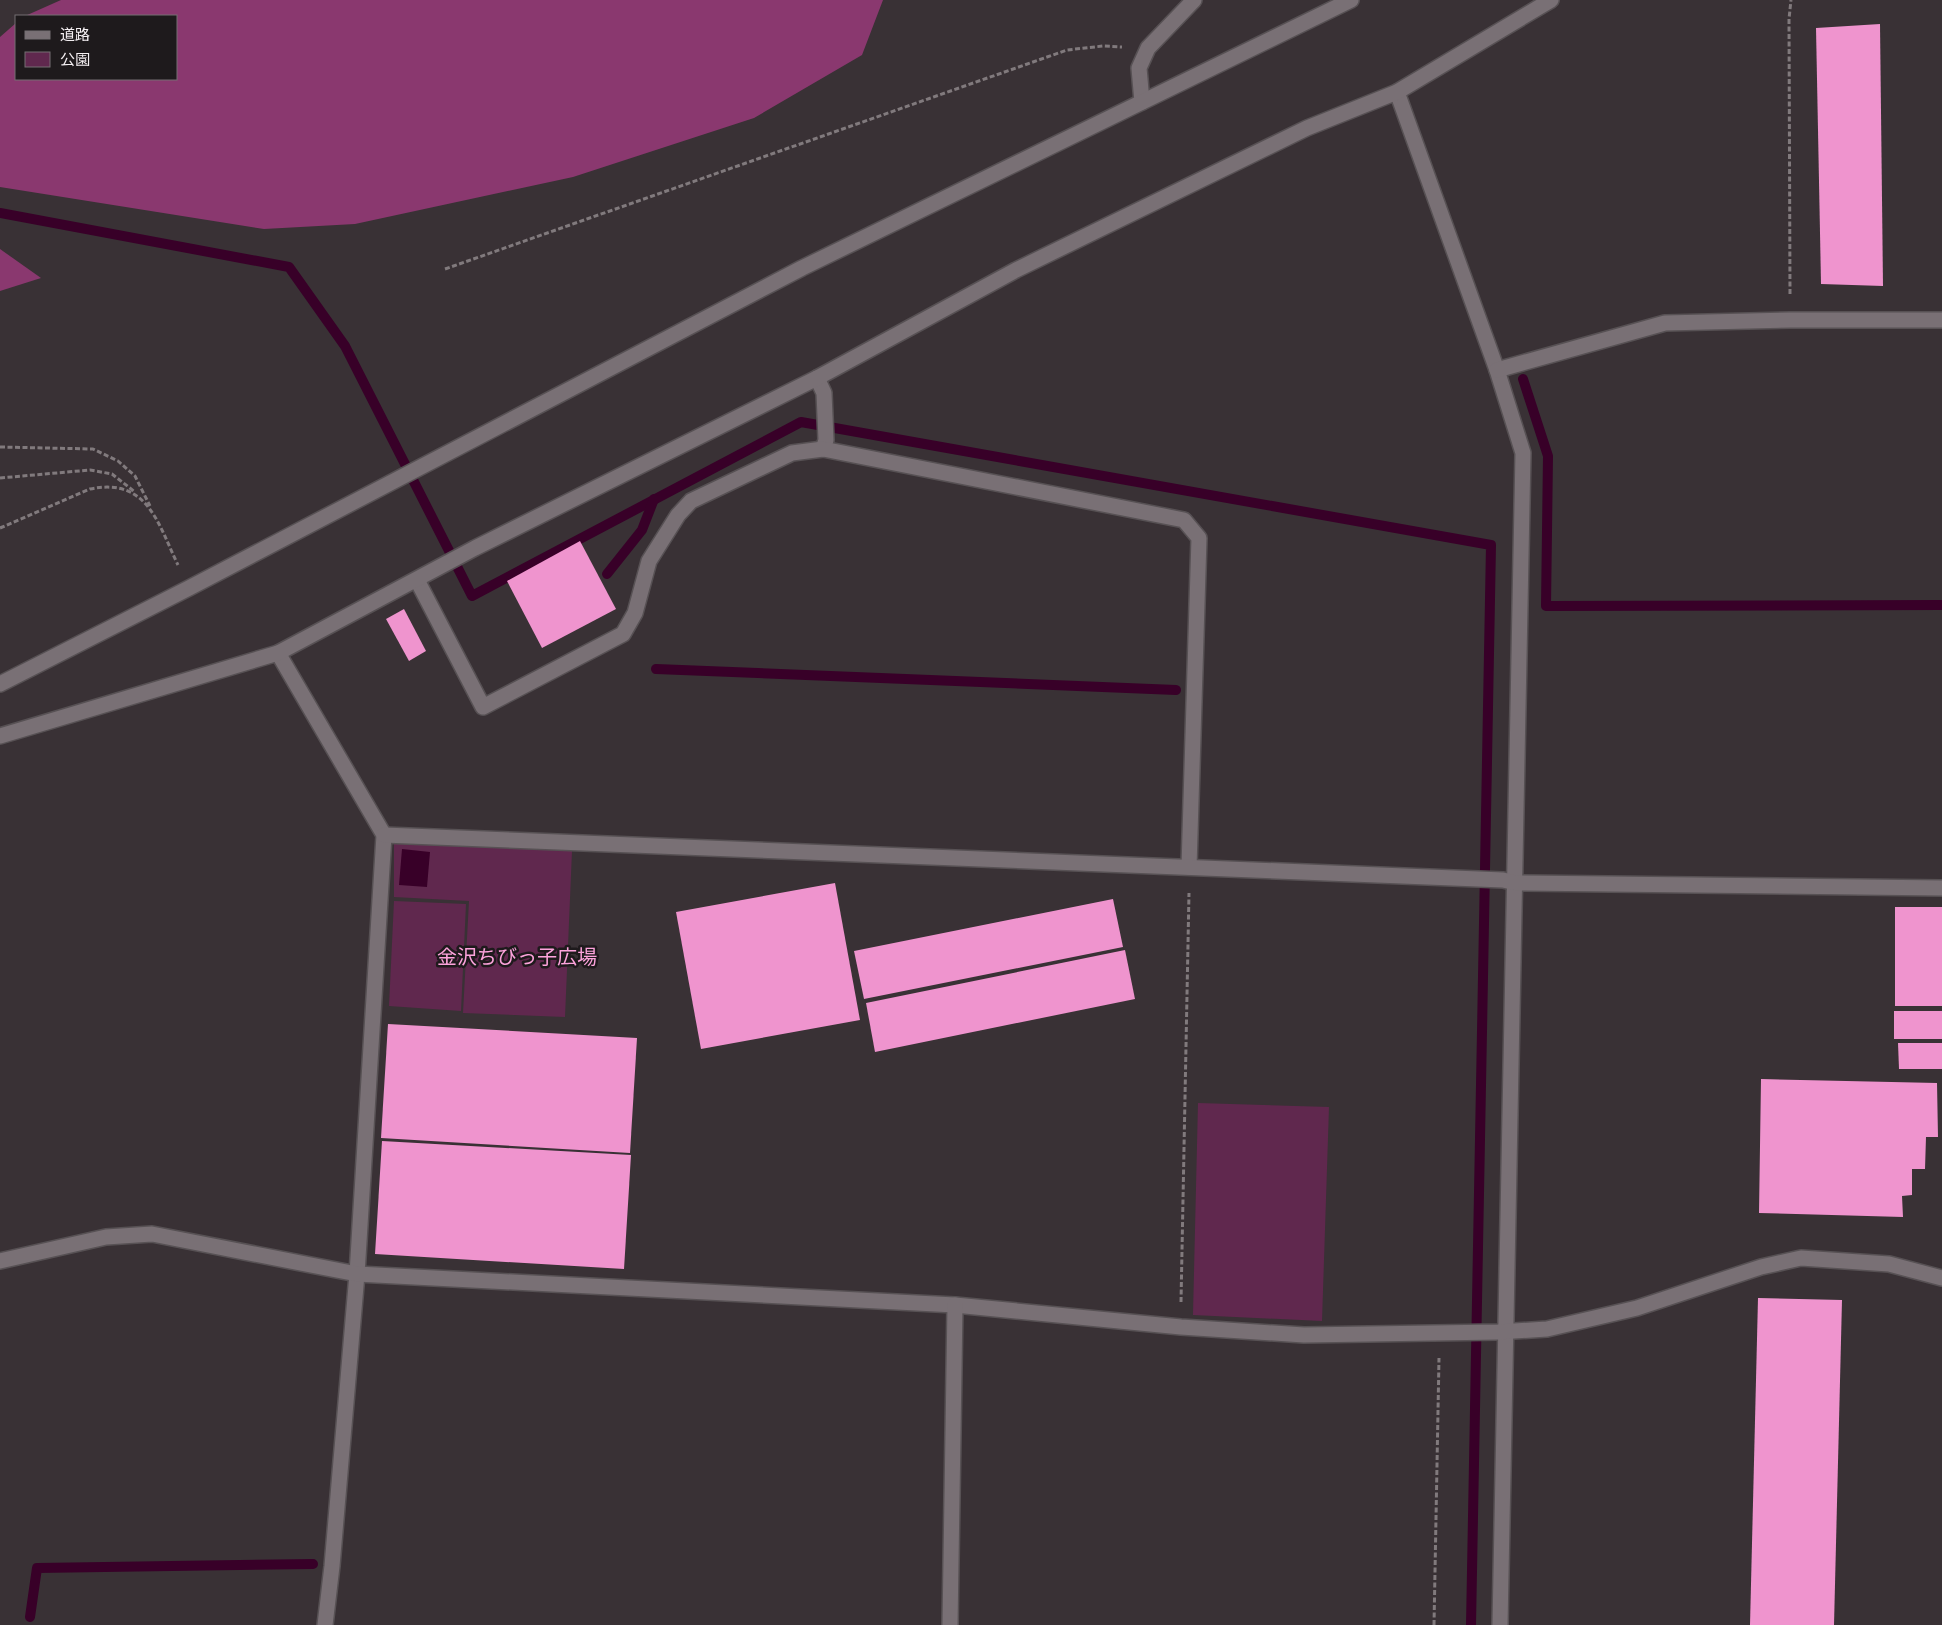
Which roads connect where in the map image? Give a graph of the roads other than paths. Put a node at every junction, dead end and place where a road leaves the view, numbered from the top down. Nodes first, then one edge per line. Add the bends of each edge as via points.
1 (1194, 0) edge
2 (1351, 0) edge
3 (1551, 0) edge
4 (1397, 92) junction
5 (1142, 102) junction
6 (1942, 320) edge
7 (1497, 370) junction
8 (817, 378) junction
9 (825, 445) junction
10 (416, 580) junction
11 (278, 653) junction
12 (0, 684) edge
13 (0, 736) edge
14 (384, 835) junction
15 (1189, 867) junction
16 (1509, 881) junction
17 (1942, 888) edge
18 (0, 1261) edge
19 (357, 1274) junction
20 (1942, 1278) edge
21 (955, 1305) junction
22 (1502, 1332) junction
23 (325, 1625) edge
24 (950, 1625) edge
25 (1500, 1625) edge

1 - 5 street via 1148,48 1139,68
2 - 5 street
3 - 4 street
4 - 7 street
4 - 8 street via 1307,128 1025,266
5 - 12 street via 802,268
6 - 7 street via 1666,324
7 - 16 street via 1523,453
8 - 9 street via 824,393
8 - 10 street
9 - 10 street via 792,453 691,501 678,515 649,561 635,613 623,634 483,707
9 - 15 street via 1184,520 1199,538
10 - 11 street
11 - 13 street
11 - 14 street
14 - 15 street
14 - 19 street
15 - 16 street
16 - 17 street
16 - 22 street
18 - 19 street via 106,1237 152,1234
19 - 21 street
19 - 23 street
20 - 22 street via 1889,1264 1801,1258 1761,1267 1637,1308 1547,1329
21 - 22 street via 1181,1327 1304,1335
21 - 24 street
22 - 25 street

